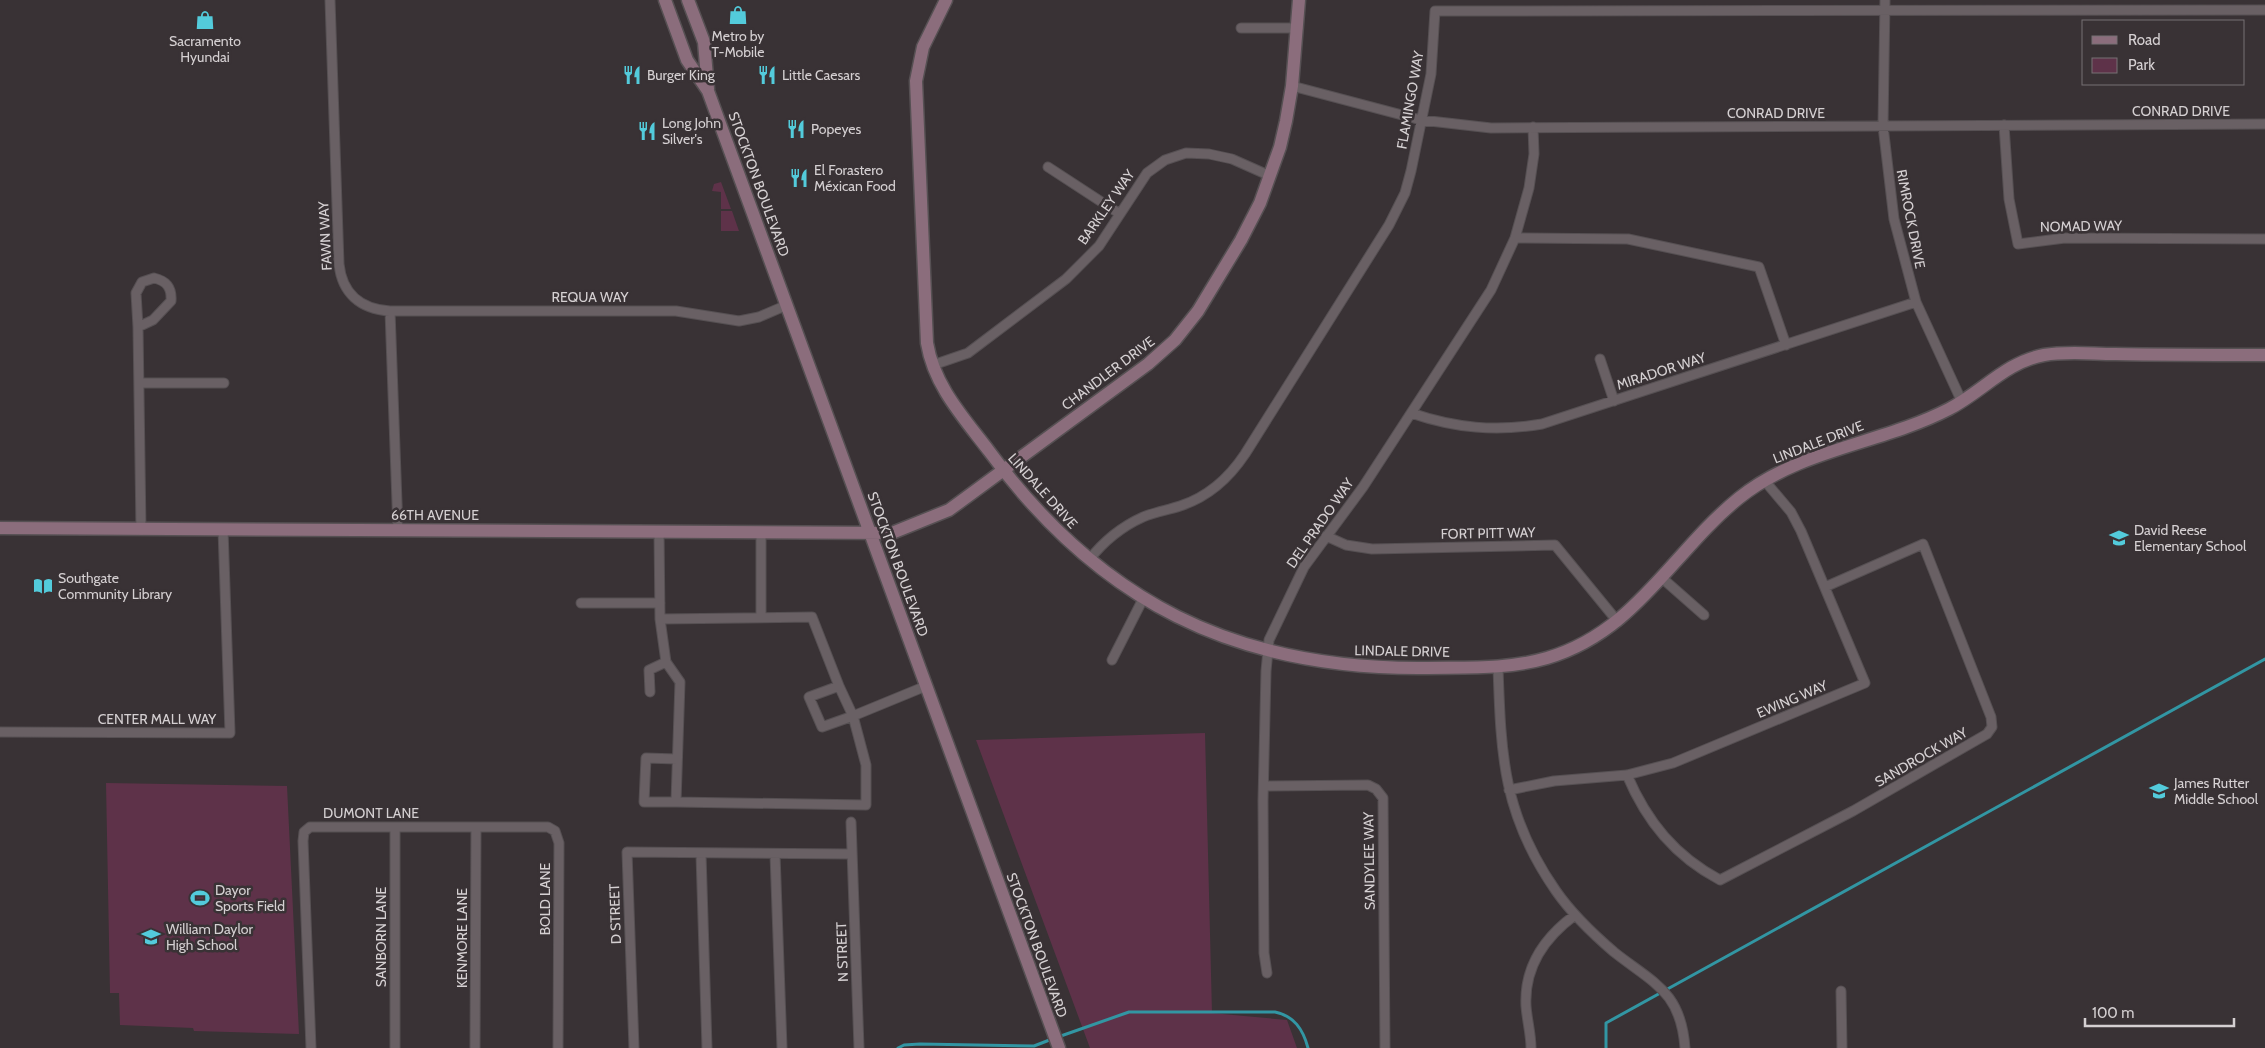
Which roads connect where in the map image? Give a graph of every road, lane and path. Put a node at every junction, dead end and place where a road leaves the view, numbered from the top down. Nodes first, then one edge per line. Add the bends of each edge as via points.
1 (330, 0) edge
2 (665, 0) edge
3 (688, 0) edge
4 (946, 0) edge
5 (1299, 0) edge
6 (1885, 0) edge
7 (2265, 10) edge
8 (1885, 12) junction
9 (1241, 28) dead end
10 (1298, 28) junction
11 (1292, 86) junction
12 (708, 91) junction
13 (1421, 120) junction
14 (2265, 124) edge
15 (2004, 125) junction
16 (1883, 126) junction
17 (1533, 127) junction
18 (1048, 167) dead end
19 (1268, 175) junction
20 (1120, 214) junction
21 (1515, 238) junction
22 (2265, 240) edge
23 (1916, 302) junction
24 (787, 305) junction
25 (390, 311) junction
26 (138, 327) junction
27 (1786, 344) junction
28 (2265, 356) edge
29 (1600, 359) dead end
30 (933, 365) junction
31 (139, 383) junction
32 (224, 383) dead end
33 (1614, 401) junction
34 (1962, 402) junction
35 (1411, 413) junction
36 (1003, 470) junction
37 (1764, 480) junction
38 (0, 528) edge
39 (223, 529) junction
40 (141, 530) junction
41 (398, 530) junction
42 (659, 532) junction
43 (761, 532) junction
44 (870, 533) junction
45 (1326, 536) junction
46 (1089, 560) junction
47 (1662, 578) junction
48 (1825, 587) junction
49 (1143, 599) junction
50 (581, 603) dead end
51 (660, 603) junction
52 (1704, 615) dead end
53 (761, 618) junction
54 (660, 619) junction
55 (1618, 622) junction
56 (1267, 652) junction
57 (1112, 660) dead end
58 (666, 662) junction
59 (1498, 667) junction
60 (839, 686) junction
61 (926, 686) junction
62 (650, 692) dead end
63 (853, 716) junction
64 (0, 732) edge
65 (678, 759) junction
66 (1627, 775) junction
67 (1264, 786) junction
68 (1509, 790) junction
69 (676, 802) junction
70 (851, 822) dead end
71 (395, 827) junction
72 (476, 827) junction
73 (701, 854) junction
74 (775, 854) junction
75 (852, 854) junction
76 (1575, 915) junction
77 (1267, 973) dead end
78 (1841, 991) dead end
79 (311, 1048) edge
80 (395, 1048) edge
81 (475, 1048) edge
82 (558, 1048) edge
83 (634, 1048) edge
84 (707, 1048) edge
85 (782, 1048) edge
86 (859, 1048) edge
87 (1059, 1048) edge
88 (1385, 1048) edge
89 (1531, 1048) edge
90 (1685, 1048) edge
91 (1842, 1048) edge

1 - 25 street, FAWN WAY via 340,274 349,294 357,301 377,310
2 - 12 street, STOCKTON BOULEVARD via 687,60
3 - 12 street, STOCKTON BOULEVARD via 704,42
4 - 30 street, LINDALE DRIVE via 923,47 916,81 927,343
5 - 10 street, CHANDLER DRIVE
6 - 8 street, RIMROCK DRIVE
7 - 8 street, FLAMINGO WAY
8 - 13 street, FLAMINGO WAY via 1435,11 1431,74
8 - 16 street, RIMROCK DRIVE
9 - 10 street
10 - 11 street, CHANDLER DRIVE
11 - 13 street, CONRAD DRIVE
11 - 19 street, CHANDLER DRIVE via 1280,147
12 - 24 street, STOCKTON BOULEVARD
13 - 17 street, CONRAD DRIVE via 1483,127
13 - 46 street, FLAMINGO WAY via 1411,171 1395,215 1239,464 1216,487 1198,499 1145,516 1124,528
14 - 15 street, CONRAD DRIVE
15 - 16 street, CONRAD DRIVE
15 - 22 street, NOMAD WAY via 2009,199 2018,244 2065,238
16 - 17 street, CONRAD DRIVE
16 - 23 street, RIMROCK DRIVE via 1894,219
17 - 21 street, DEL PRADO WAY via 1534,154 1529,188
18 - 20 street
19 - 20 street, BARKLEY WAY via 1221,156 1197,153 1175,156 1147,173
19 - 36 street, CHANDLER DRIVE via 1260,203 1241,240 1198,311 1175,340 1148,364
20 - 30 street, BARKLEY WAY via 1099,246 1066,279 968,353
21 - 27 street via 1628,239 1759,267
21 - 35 street, DEL PRADO WAY via 1491,290
23 - 27 street, MIRADOR WAY
23 - 34 street, RIMROCK DRIVE
24 - 25 street, REQUA WAY via 759,317 739,321 676,311
24 - 44 street, STOCKTON BOULEVARD
25 - 41 street
26 - 26 street via 138,286 146,280 161,280 170,288 171,301 153,320
26 - 31 street
27 - 33 street, MIRADOR WAY
28 - 34 street, LINDALE DRIVE via 2044,355 2010,367
29 - 33 street
30 - 36 street, LINDALE DRIVE via 944,390
31 - 32 street
31 - 40 street
33 - 35 street, MIRADOR WAY via 1547,423 1499,430 1456,426
34 - 37 street, LINDALE DRIVE via 1926,419 1812,458
35 - 45 street, DEL PRADO WAY via 1363,487
36 - 44 street, CHANDLER DRIVE via 949,510 892,533
36 - 46 street, LINDALE DRIVE via 1046,520
37 - 47 street, LINDALE DRIVE via 1718,516
37 - 48 street, EWING WAY via 1797,521
38 - 40 street, 66TH AVENUE
39 - 40 street, 66TH AVENUE
39 - 41 street, 66TH AVENUE
39 - 64 street, CENTER MALL WAY via 230,733
41 - 42 street, 66TH AVENUE
42 - 43 street, 66TH AVENUE
42 - 51 street
43 - 44 street, 66TH AVENUE
43 - 53 street
44 - 61 street, STOCKTON BOULEVARD
45 - 55 street, FORT PITT WAY via 1346,545 1372,550 1555,545
45 - 56 street, DEL PRADO WAY via 1307,561 1291,591 1269,640
46 - 49 street, LINDALE DRIVE
47 - 52 street
47 - 55 street, LINDALE DRIVE
48 - 66 street, EWING WAY via 1865,683 1688,758
48 - 66 street, SANDROCK WAY via 1923,544 1991,718 1992,727 1987,734 1853,811 1720,880 1683,857 1665,839 1649,820
49 - 56 street, LINDALE DRIVE via 1206,630
49 - 57 street
50 - 51 street
51 - 54 street
53 - 54 street
53 - 60 street via 812,617
54 - 58 street
55 - 59 street, LINDALE DRIVE via 1566,652
56 - 59 street, LINDALE DRIVE via 1370,667
56 - 67 street, DEL PRADO WAY
58 - 62 street via 649,670
58 - 65 street via 680,682
59 - 68 street via 1500,734
60 - 63 street
60 - 63 street via 809,697 822,727
61 - 63 street
61 - 87 street, STOCKTON BOULEVARD
63 - 69 street via 866,765 866,805
65 - 69 street
65 - 69 street via 646,758 645,767 644,802
66 - 68 street, EWING WAY via 1554,781
67 - 77 street, DEL PRADO WAY via 1264,953
67 - 88 street, SANDYLEE WAY via 1368,785 1376,789 1382,798
68 - 76 street via 1530,849
70 - 75 street, N STREET
71 - 72 street, DUMONT LANE
71 - 79 street, DUMONT LANE via 310,827 304,832
71 - 80 street, SANBORN LANE
72 - 81 street, KENMORE LANE
72 - 82 street, BOLD LANE via 548,827 558,836
73 - 74 street
73 - 83 street, D STREET via 627,852
73 - 84 street
74 - 75 street
74 - 85 street
75 - 86 street, N STREET
76 - 89 street via 1547,941 1530,973 1526,1004
76 - 90 street via 1615,952 1656,982 1673,1004 1682,1025
78 - 91 street

